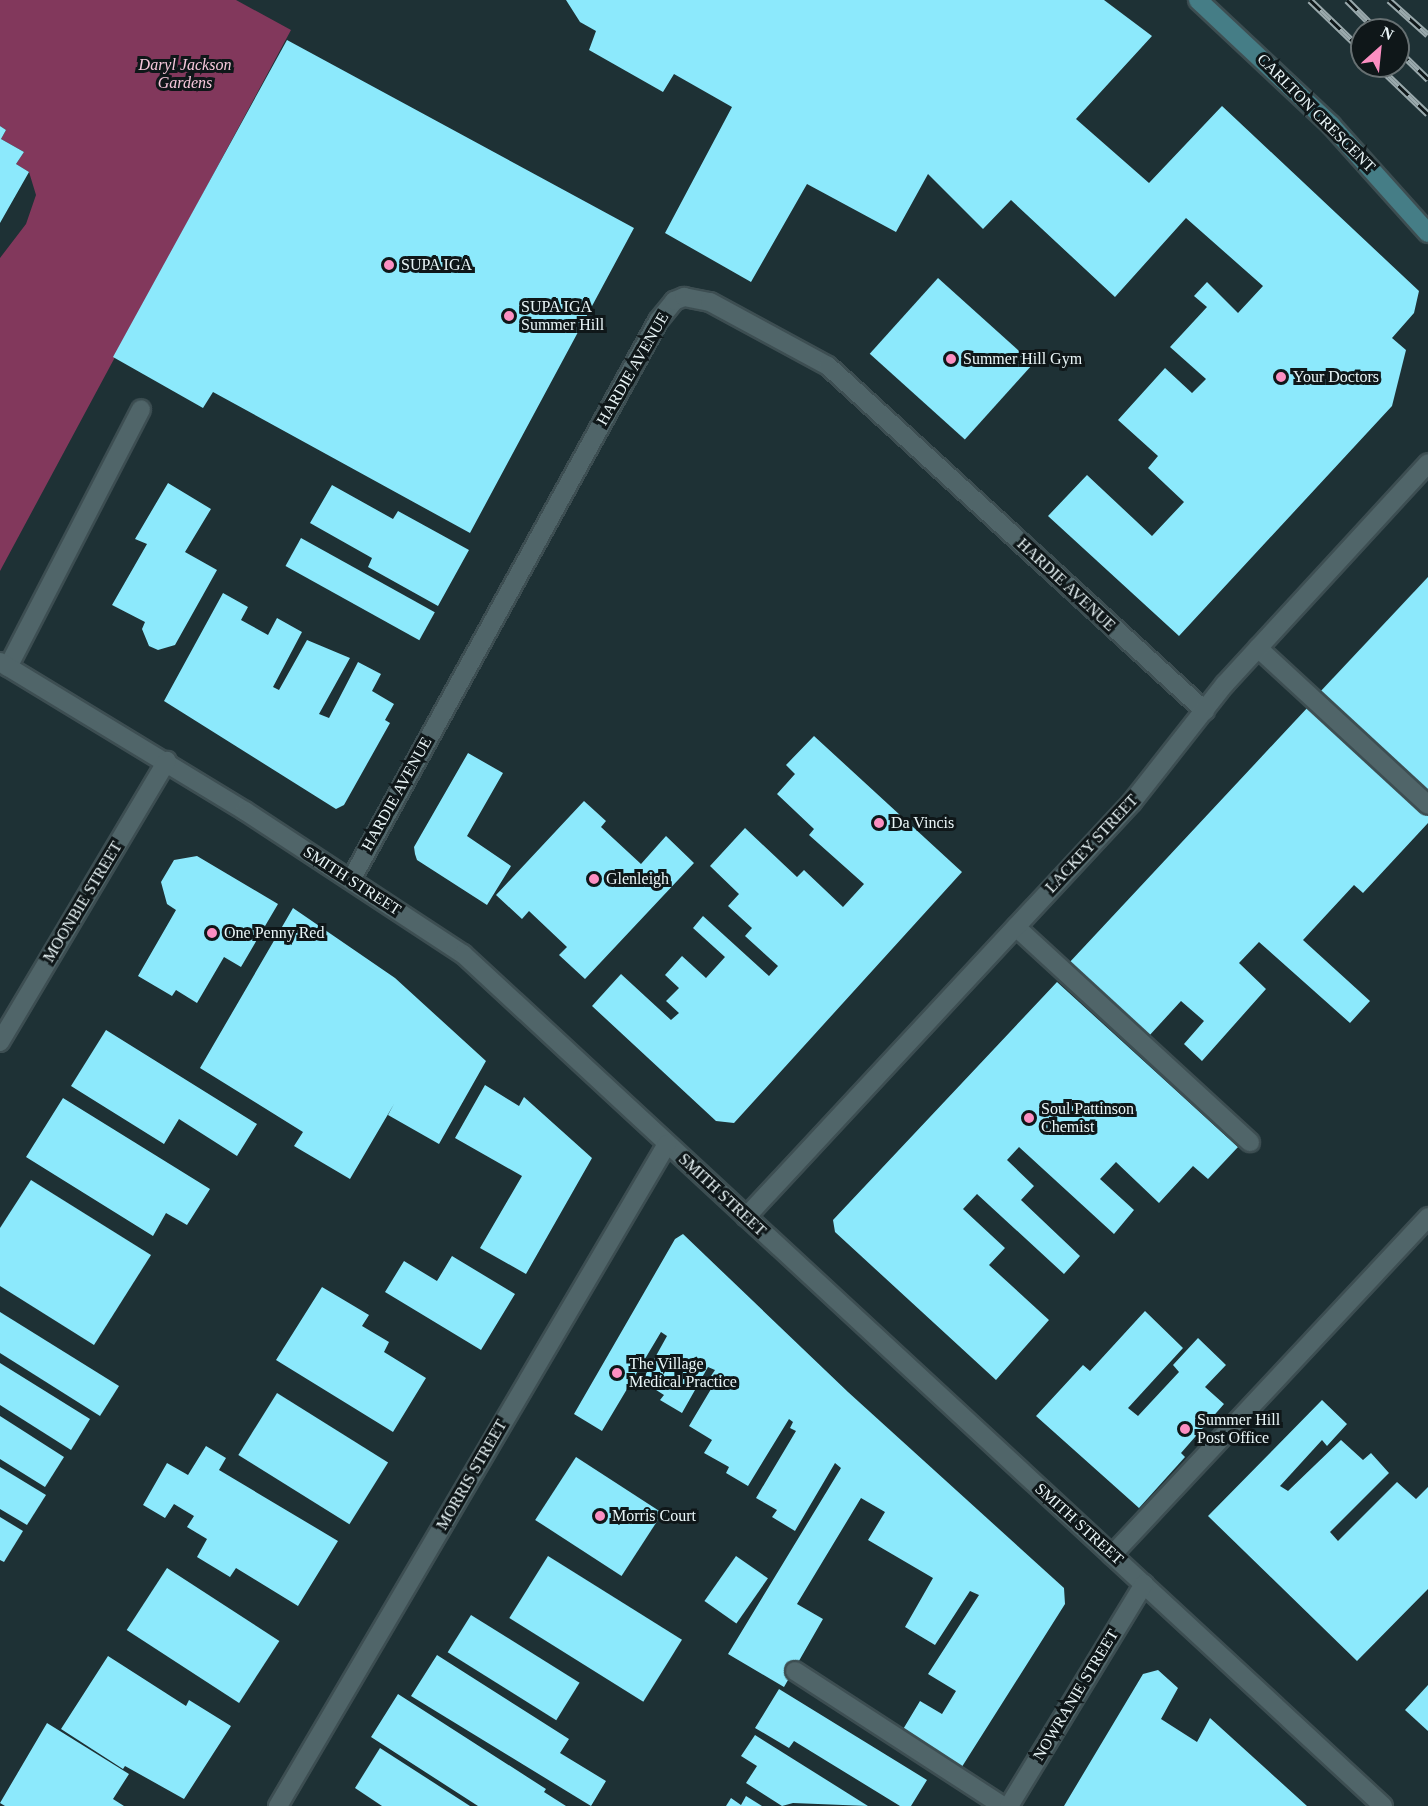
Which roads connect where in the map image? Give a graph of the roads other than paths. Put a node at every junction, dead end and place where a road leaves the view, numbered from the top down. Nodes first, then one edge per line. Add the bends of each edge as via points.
1 (1198, 0) edge
2 (1428, 233) edge
3 (141, 409) dead end
4 (1428, 463) edge
5 (1258, 648) junction
6 (4, 665) edge
7 (1205, 711) junction
8 (167, 761) junction
9 (1428, 805) edge
10 (351, 880) junction
11 (1016, 927) junction
12 (0, 1042) edge
13 (1250, 1142) dead end
14 (667, 1144) junction
15 (1428, 1217) edge
16 (747, 1218) junction
17 (1112, 1555) junction
18 (1144, 1584) junction
19 (795, 1671) dead end
20 (278, 1806) edge
21 (1004, 1806) edge
22 (1009, 1806) edge
23 (1383, 1806) edge

1 - 2 main road, CARLTON CRESCENT via 1331,126
3 - 6 street
4 - 5 street, LACKEY STREET
5 - 7 street, LACKEY STREET
5 - 9 street
6 - 8 street, SMITH STREET
7 - 10 street, HARDIE AVENUE via 828,366 710,302 684,297 674,301 658,321
7 - 11 street, LACKEY STREET via 1132,802
8 - 10 street, SMITH STREET
8 - 12 street, MOONBIE STREET
10 - 14 street, SMITH STREET via 463,954
11 - 13 street
11 - 16 street, LACKEY STREET
14 - 16 street, SMITH STREET
14 - 20 street, MORRIS STREET
15 - 17 street
16 - 17 street, SMITH STREET
17 - 18 street, SMITH STREET
18 - 22 street, NOWRANIE STREET
18 - 23 street, SMITH STREET
19 - 21 street

